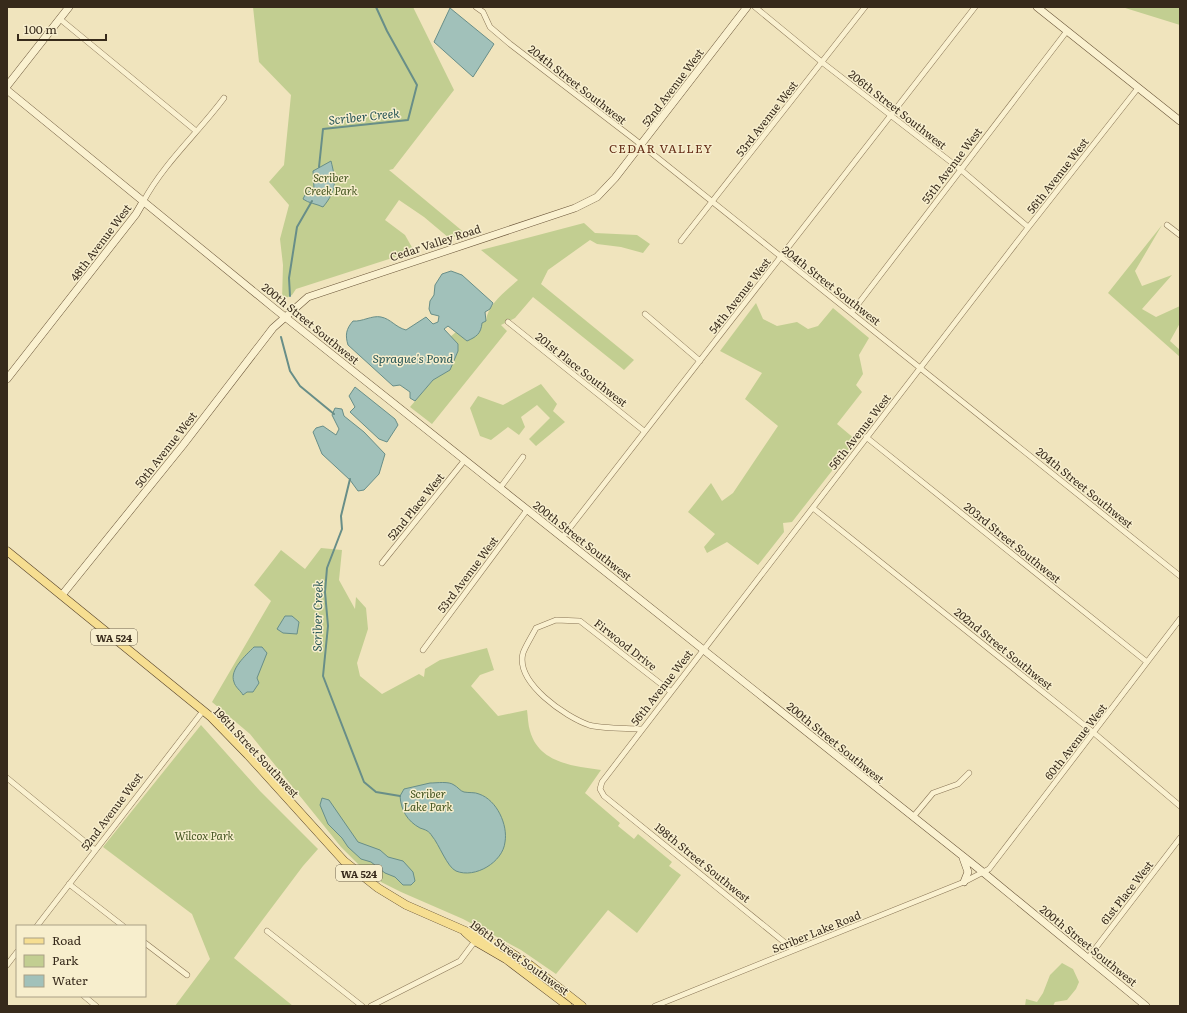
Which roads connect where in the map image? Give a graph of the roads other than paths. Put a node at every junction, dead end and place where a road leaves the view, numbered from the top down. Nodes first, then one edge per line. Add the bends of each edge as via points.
1 (69, 7) edge
2 (476, 7) edge
3 (748, 7) edge
4 (755, 7) edge
5 (865, 7) edge
6 (975, 7) edge
7 (1037, 7) edge
8 (60, 19) junction
9 (1067, 31) junction
10 (823, 63) junction
11 (7, 86) edge
12 (1138, 88) junction
13 (7, 90) edge
14 (224, 98) dead end
15 (891, 116) junction
16 (1180, 121) edge
17 (196, 131) junction
18 (641, 145) junction
19 (960, 169) junction
20 (596, 197) joint
21 (143, 202) junction
22 (712, 202) junction
23 (1167, 225) dead end
24 (1028, 227) junction
25 (1180, 235) edge
26 (681, 241) dead end
27 (781, 257) junction
28 (852, 312) junction
29 (645, 314) dead end
30 (285, 316) junction
31 (508, 322) dead end
32 (700, 361) junction
33 (920, 369) junction
34 (7, 379) edge
35 (644, 431) junction
36 (866, 437) junction
37 (523, 457) dead end
38 (464, 460) junction
39 (500, 488) junction
40 (813, 508) junction
41 (527, 510) junction
42 (562, 538) junction
43 (7, 551) edge
44 (382, 563) dead end
45 (1180, 576) edge
46 (62, 596) junction
47 (1180, 619) edge
48 (703, 649) junction
49 (423, 650) dead end
50 (1147, 662) junction
51 (670, 691) junction
52 (203, 711) junction
53 (641, 729) junction
54 (1094, 733) junction
55 (969, 773) dead end
56 (7, 778) edge
57 (600, 790) joint
58 (1180, 806) edge
59 (913, 817) junction
60 (1180, 838) edge
61 (95, 850) junction
62 (962, 856) junction
63 (984, 873) junction
64 (964, 882) junction
65 (69, 884) junction
66 (38, 925) edge
67 (122, 925) edge
68 (458, 926) junction
69 (267, 931) dead end
70 (475, 941) junction
71 (146, 944) edge
72 (502, 947) junction
73 (794, 950) junction
74 (16, 953) edge
75 (1088, 958) junction
76 (7, 965) edge
77 (186, 975) dead end
78 (85, 997) edge
79 (96, 1006) edge
80 (362, 1006) edge
81 (371, 1006) edge
82 (568, 1006) edge
83 (582, 1006) edge
84 (654, 1006) edge
85 (1146, 1006) edge

1 - 8 street
2 - 18 street, 204th Street Southwest via 483,12 490,27
3 - 18 street, 52nd Avenue West
4 - 10 street, 206th Street Southwest
5 - 10 street, 53rd Avenue West
6 - 15 street, 54th Avenue West
7 - 9 street
8 - 11 street
8 - 17 street
9 - 12 street
9 - 19 street, 55th Avenue West
10 - 15 street, 206th Street Southwest
10 - 22 street, 53rd Avenue West
12 - 16 street
12 - 24 street, 56th Avenue West
13 - 21 street, 200th Street Southwest
14 - 17 street, 48th Avenue West
15 - 19 street, 206th Street Southwest
15 - 27 street, 54th Avenue West
17 - 21 street, 48th Avenue West via 150,189
18 - 20 street, 52nd Avenue West via 612,182
18 - 22 street, 204th Street Southwest
19 - 24 street, 206th Street Southwest
19 - 28 street, 55th Avenue West
20 - 30 street, Cedar Valley Road via 575,208 308,297
21 - 30 street, 200th Street Southwest
21 - 34 street, 48th Avenue West
22 - 26 street, 53rd Avenue West
22 - 27 street, 204th Street Southwest
23 - 25 street
24 - 33 street, 56th Avenue West
27 - 28 street, 204th Street Southwest
27 - 32 street, 54th Avenue West
28 - 33 street, 204th Street Southwest
29 - 32 street
30 - 38 street, 200th Street Southwest
30 - 46 street, 50th Avenue West
31 - 35 street, 201st Place Southwest
32 - 35 street, 54th Avenue West
33 - 36 street, 56th Avenue West
33 - 45 street, 204th Street Southwest
35 - 42 street, 54th Avenue West
36 - 40 street, 56th Avenue West
36 - 50 street, 203rd Street Southwest
37 - 39 street
38 - 39 street, 200th Street Southwest
38 - 44 street, 52nd Place West
39 - 41 street, 200th Street Southwest
40 - 48 street, 56th Avenue West
40 - 54 street, 202nd Street Southwest
41 - 42 street, 200th Street Southwest
41 - 49 street, 53rd Avenue West
42 - 48 street, 200th Street Southwest
43 - 46 main road, 196th Street Southwest / WA 524
46 - 52 main road, 196th Street Southwest / WA 524
47 - 50 street, 60th Avenue West
48 - 51 street, 56th Avenue West
48 - 59 street, 200th Street Southwest
50 - 54 street, 60th Avenue West
51 - 53 street, 56th Avenue West
51 - 53 street, Firwood Drive via 580,621 556,620 536,628 523,654 524,669 538,693 567,715 591,725
52 - 61 street, 52nd Avenue West
52 - 68 main road, 196th Street Southwest / WA 524 via 248,755 344,862 406,905
53 - 57 street, 56th Avenue West via 602,782
54 - 58 street, 202nd Street Southwest
54 - 63 street, 60th Avenue West
55 - 59 street via 958,784 932,793
56 - 61 street
57 - 73 street, 198th Street Southwest via 633,820
59 - 62 street, 200th Street Southwest
60 - 75 street, 61st Place West
61 - 65 street, 52nd Avenue West
62 - 63 street, 200th Street Southwest
62 - 64 street via 968,872
63 - 64 street, Scriber Lake Road
63 - 75 street, 200th Street Southwest
64 - 73 street, Scriber Lake Road
65 - 66 street, 52nd Avenue West
65 - 67 street
68 - 70 main road, 196th Street Southwest / WA 524
68 - 72 main road, 196th Street Southwest
69 - 80 street
70 - 72 main road via 480,940
70 - 81 street via 460,961
70 - 82 main road, 196th Street Southwest / WA 524 via 506,959
71 - 77 street
72 - 83 main road, 196th Street Southwest via 530,965
73 - 84 street, Scriber Lake Road
74 - 76 street
75 - 85 street, 200th Street Southwest
78 - 79 street

